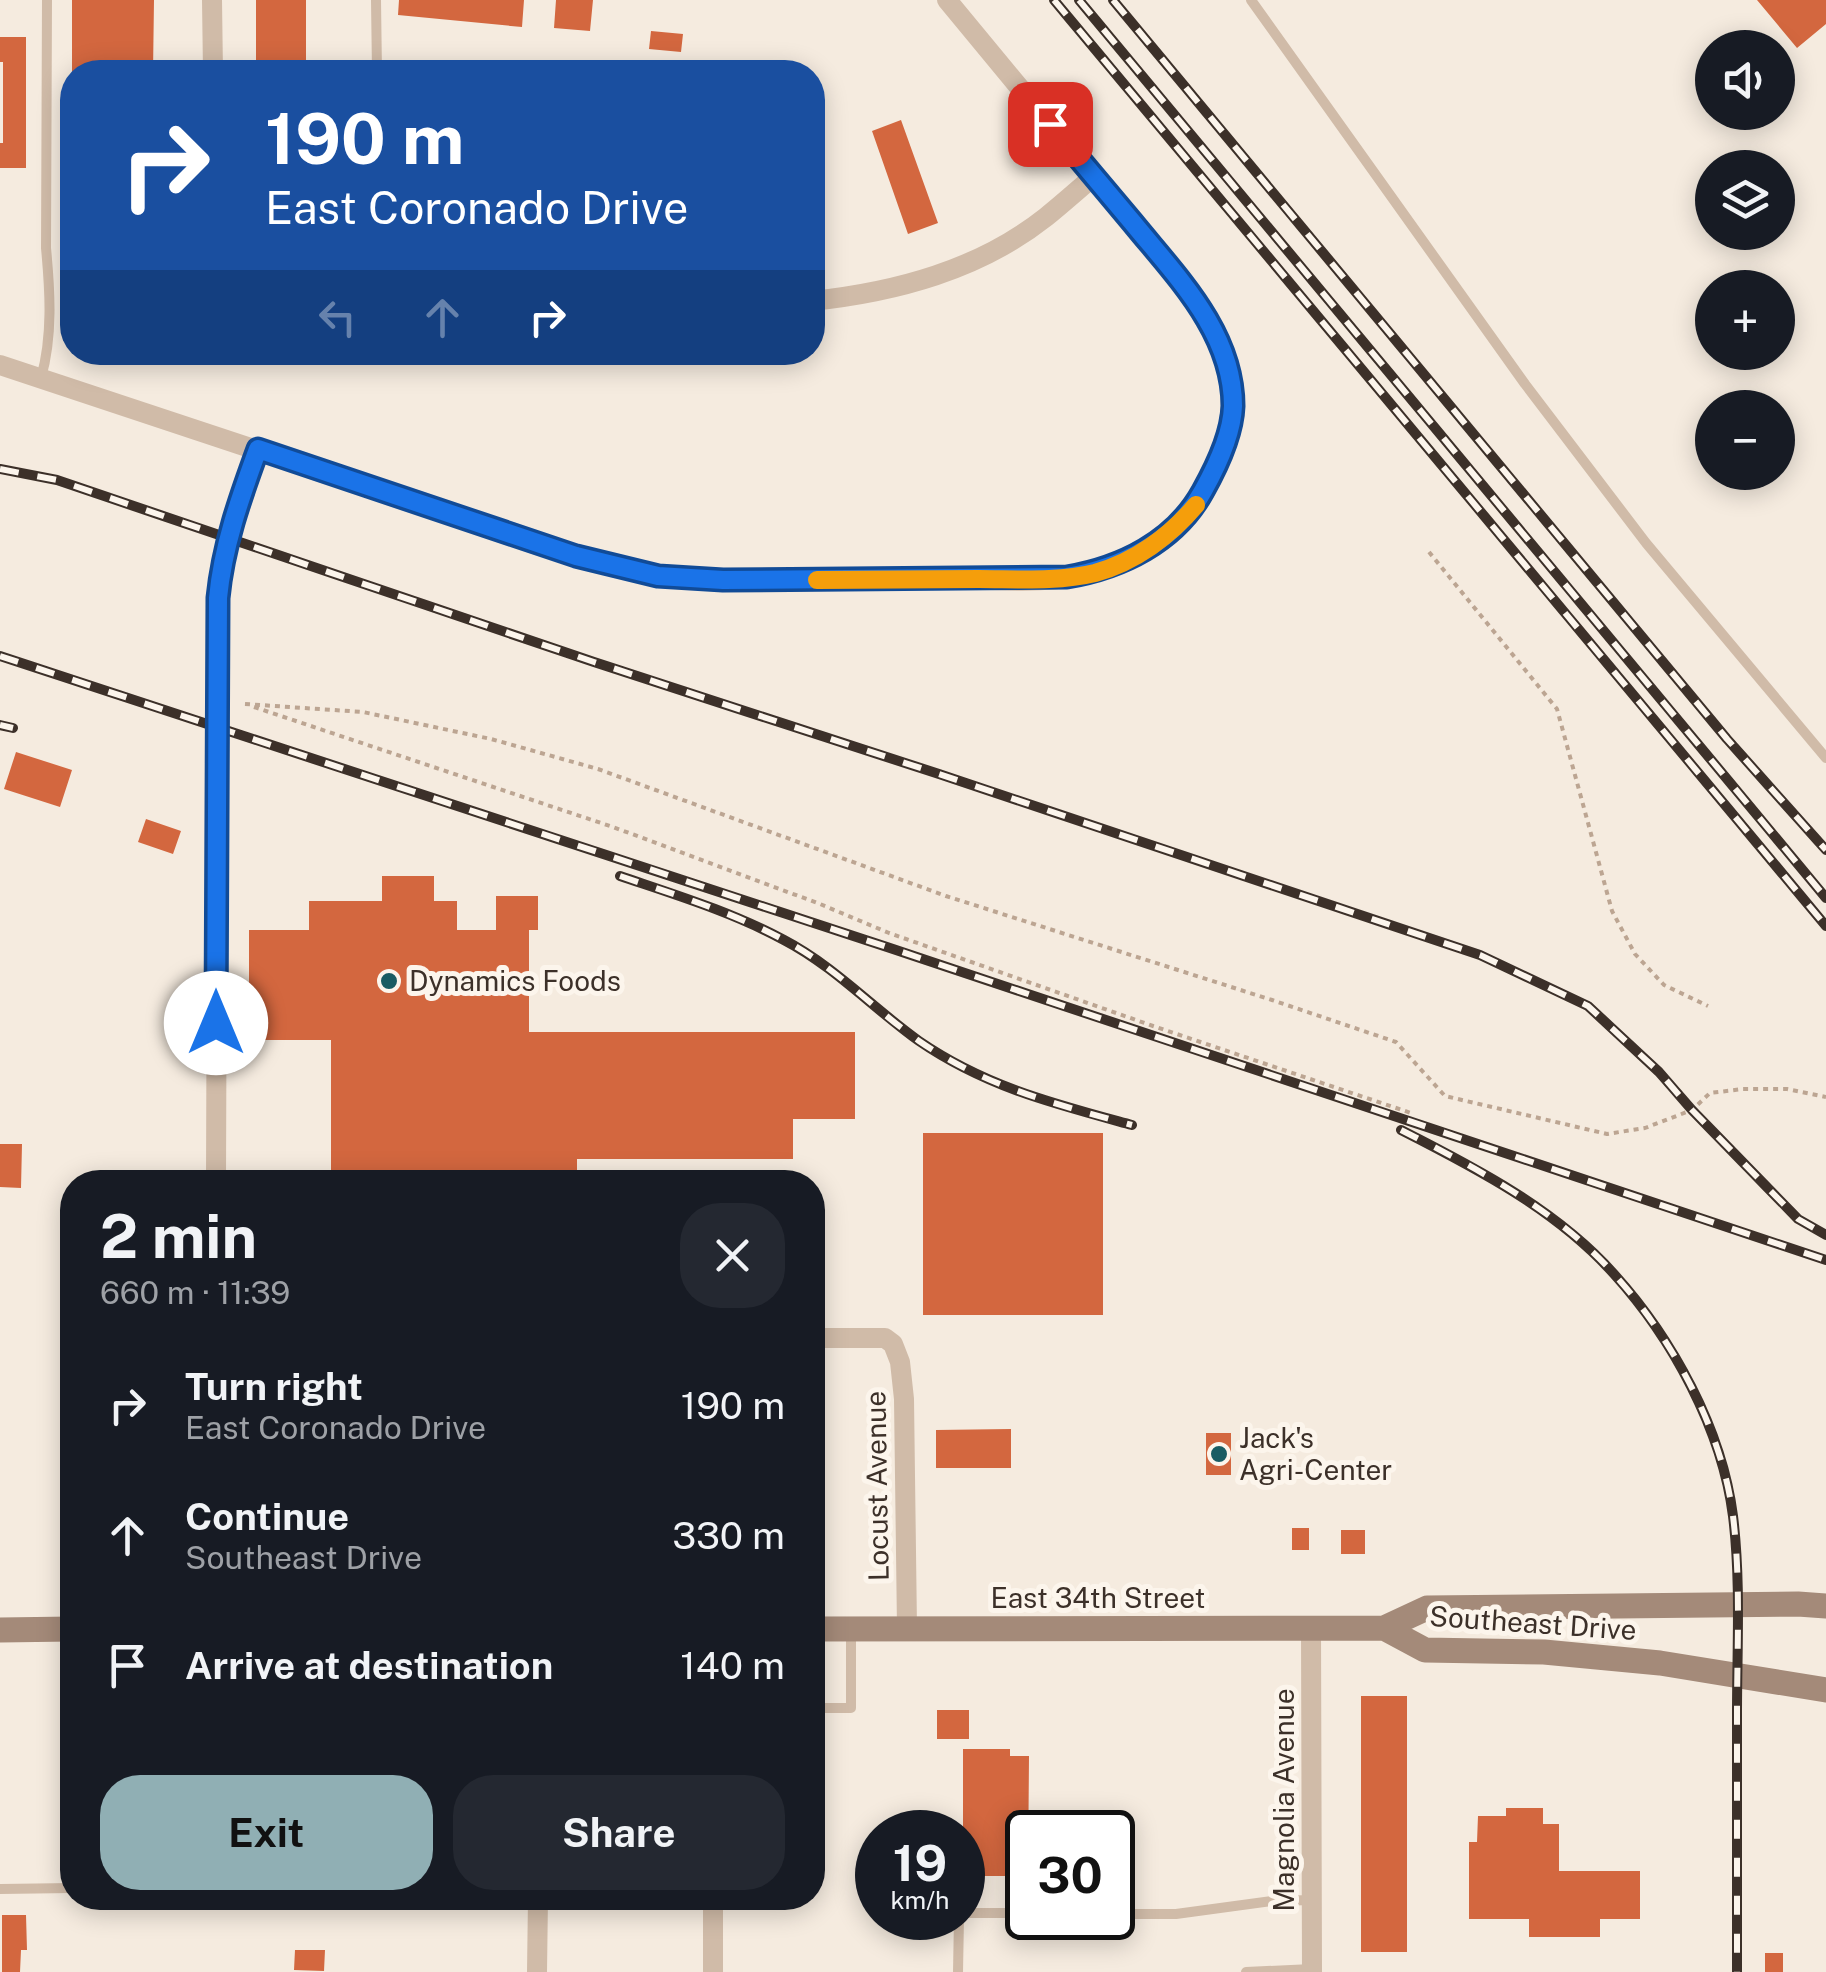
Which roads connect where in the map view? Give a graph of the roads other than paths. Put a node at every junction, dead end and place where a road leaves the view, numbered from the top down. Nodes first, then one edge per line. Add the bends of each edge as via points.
1 (48, 0) edge
2 (212, 0) edge
3 (376, 0) edge
4 (946, 0) edge
5 (1251, 0) edge
6 (213, 60) edge
7 (377, 60) edge
8 (1094, 176) junction
9 (825, 300) edge
10 (0, 366) edge
11 (41, 379) junction
12 (258, 449) junction
13 (1826, 758) edge
14 (216, 1170) edge
15 (825, 1338) edge
16 (1826, 1606) edge
17 (825, 1628) edge
18 (851, 1628) junction
19 (907, 1628) junction
20 (1311, 1628) junction
21 (1384, 1628) junction
22 (60, 1629) edge
23 (0, 1630) edge
24 (1826, 1690) edge
25 (825, 1708) edge
26 (0, 1888) edge
27 (60, 1888) edge
28 (1312, 1900) junction
29 (538, 1910) edge
30 (713, 1910) edge
31 (1135, 1914) edge
32 (960, 1940) edge
33 (1312, 1970) edge
34 (537, 1972) edge
35 (712, 1972) edge
36 (958, 1972) edge
37 (1246, 1972) edge

1 - 11 lane via 48,354
2 - 6 street
3 - 7 lane
4 - 8 street
5 - 13 lane via 1558,427
8 - 9 street via 1044,219 964,265 880,292
8 - 12 street via 1196,302 1221,348 1233,408 1195,506 1152,546 1095,572 1039,579 658,576 576,556
10 - 11 street
11 - 12 street
12 - 14 street via 228,537 218,598
15 - 19 street, Locust Avenue via 885,1338 900,1362
16 - 21 main road, Southeast Drive via 1427,1608
17 - 18 main road, East 34th Street
18 - 19 main road, East 34th Street
18 - 25 lane via 851,1708
19 - 20 main road, East 34th Street
20 - 21 main road, East 34th Street
20 - 28 street, Magnolia Avenue
21 - 24 main road, Southeast Drive via 1425,1650 1660,1662
22 - 23 main road
26 - 27 lane
28 - 31 lane
28 - 33 street, Magnolia Avenue
29 - 34 street
30 - 35 street
32 - 36 lane
33 - 37 lane

